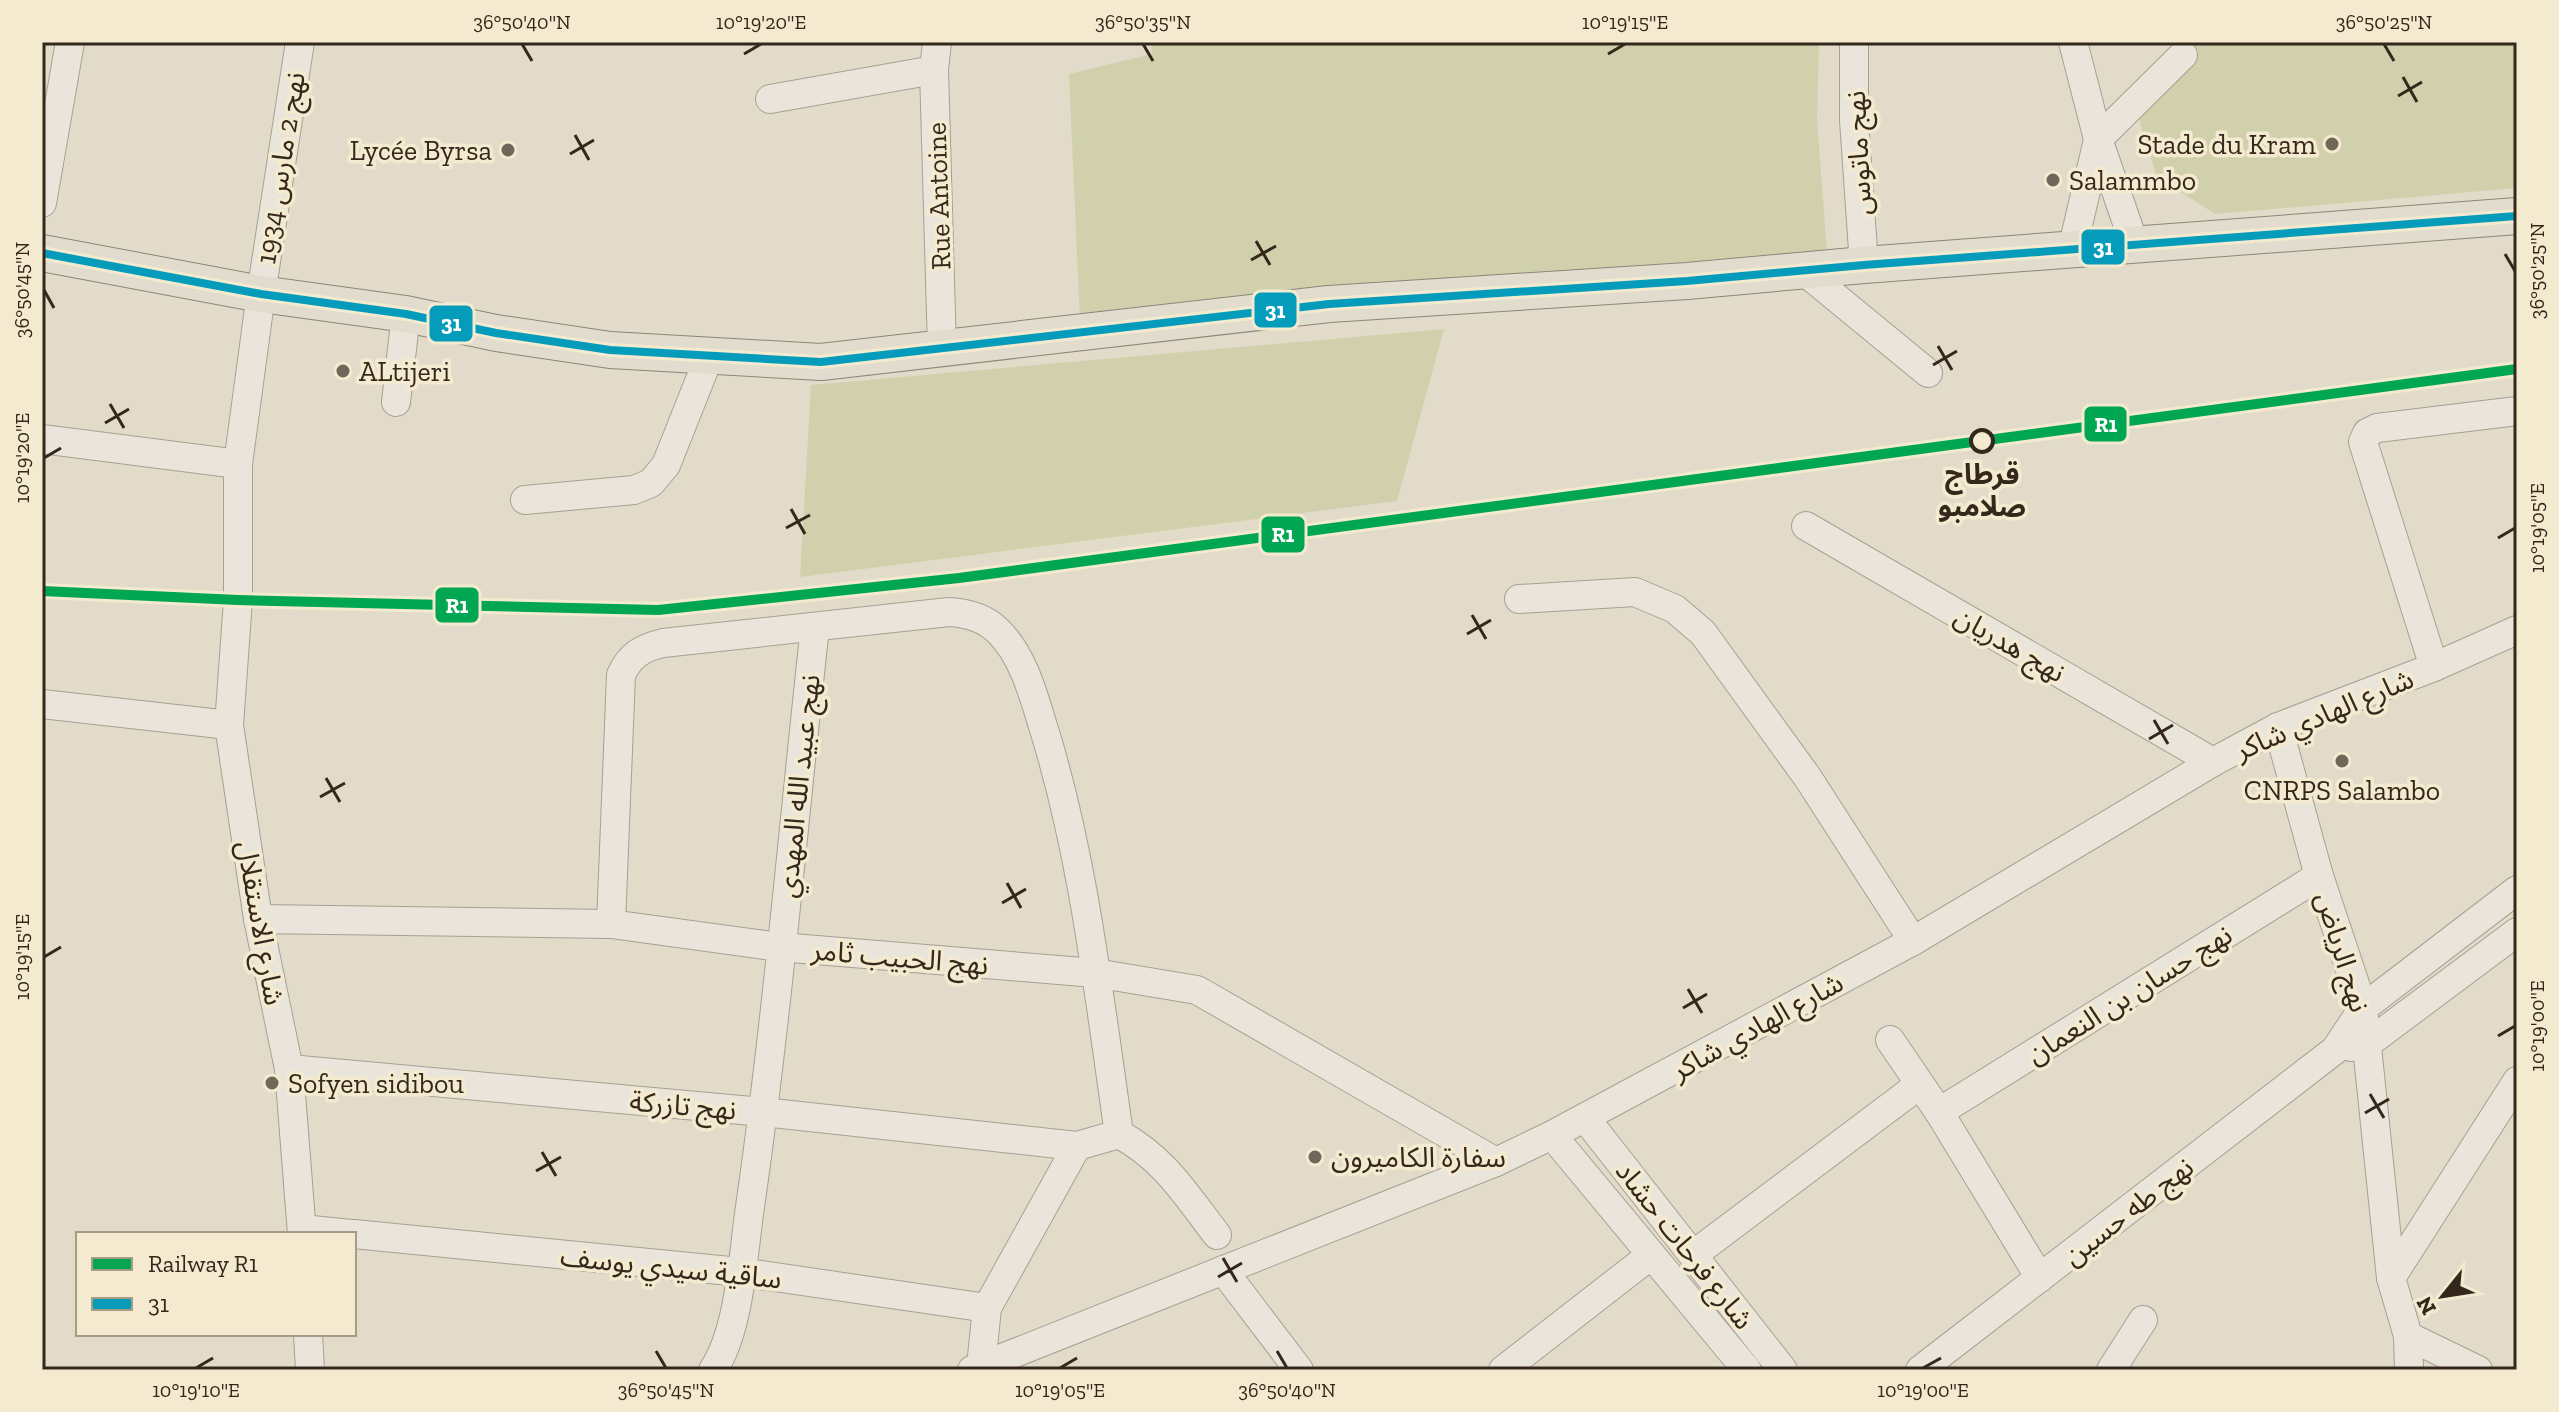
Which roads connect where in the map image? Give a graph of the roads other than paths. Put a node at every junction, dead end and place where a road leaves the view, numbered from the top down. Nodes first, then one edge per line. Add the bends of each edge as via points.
1 (70, 42) edge
2 (300, 42) edge
3 (1854, 42) edge
4 (2073, 42) edge
5 (2183, 55) dead end
6 (935, 56) edge
7 (770, 99) dead end
8 (2098, 139) junction
9 (42, 203) edge
10 (2517, 216) edge
11 (2135, 246) junction
12 (2072, 250) junction
13 (42, 253) edge
14 (1864, 265) junction
15 (1805, 272) junction
16 (261, 294) junction
17 (406, 314) junction
18 (942, 349) junction
19 (709, 357) junction
20 (1928, 373) dead end
21 (396, 402) dead end
22 (2517, 411) edge
23 (42, 439) edge
24 (238, 464) junction
25 (525, 500) dead end
26 (1806, 526) dead end
27 (1519, 599) dead end
28 (815, 627) junction
29 (2517, 630) edge
30 (2434, 667) junction
31 (42, 704) edge
32 (229, 725) junction
33 (2278, 727) junction
34 (2213, 762) junction
35 (2319, 876) junction
36 (2517, 890) edge
37 (258, 919) junction
38 (611, 924) junction
39 (2517, 932) edge
40 (1913, 941) junction
41 (780, 947) junction
42 (1095, 973) junction
43 (2363, 1008) junction
44 (1890, 1040) dead end
45 (2367, 1044) junction
46 (2335, 1050) junction
47 (289, 1069) junction
48 (2517, 1081) edge
49 (1919, 1085) junction
50 (763, 1112) junction
51 (1939, 1112) junction
52 (1586, 1119) junction
53 (1119, 1134) junction
54 (1552, 1135) junction
55 (1077, 1146) junction
56 (1496, 1162) junction
57 (302, 1232) edge
58 (356, 1234) edge
59 (1217, 1235) dead end
60 (1651, 1255) junction
61 (1693, 1255) junction
62 (1223, 1270) junction
63 (740, 1272) junction
64 (2040, 1278) junction
65 (2391, 1278) junction
66 (987, 1308) junction
67 (2143, 1320) dead end
68 (308, 1336) edge
69 (2408, 1336) junction
70 (976, 1368) edge
71 (310, 1370) edge
72 (713, 1370) edge
73 (1299, 1370) edge
74 (1503, 1370) edge
75 (1747, 1370) edge
76 (1783, 1370) edge
77 (1920, 1370) edge
78 (2111, 1370) edge
79 (2409, 1370) edge
80 (2478, 1370) edge

1 - 9 street
2 - 16 street, نهج 2 مارس 1934
3 - 14 street, نهج ماتوس
4 - 8 street
5 - 8 street
6 - 7 street
6 - 18 street, Rue Antoine
8 - 11 street
8 - 12 street
10 - 11 main road
11 - 12 main road
12 - 14 main road
13 - 16 main road
14 - 15 main road
15 - 18 main road via 1329,304
15 - 20 street
16 - 17 main road
16 - 24 street, نهج 2 مارس 1934
17 - 19 main road via 539,340
17 - 21 street
18 - 19 main road via 821,362
19 - 25 street via 666,465 651,483 634,490
22 - 30 street via 2377,428 2363,442
23 - 24 street
24 - 32 street, شارع الاستقلال via 237,611
26 - 34 street, نهج هدريان
27 - 40 street via 1635,592 1675,609 1703,633 1808,778
28 - 38 street via 663,643 640,650 626,662 621,675
28 - 41 street, نهج عبيد الله المهدي
28 - 42 street via 962,613 990,625 1007,642 1031,687 1056,767
29 - 30 street, شارع الهادي شاكر
30 - 33 street, شارع الهادي شاكر
31 - 32 street
32 - 37 street, شارع الاستقلال
33 - 34 street, شارع الهادي شاكر
33 - 35 street, نهج الرياض
34 - 40 street, شارع الهادي شاكر
35 - 43 street, نهج الرياض
35 - 51 street, نهج حسان بن النعمان
36 - 43 street, نهج طه حسين
37 - 38 street, نهج الحبيب ثامر
37 - 47 street, شارع الاستقلال
38 - 41 street, نهج الحبيب ثامر
39 - 45 street, نهج طه حسين
40 - 52 street, شارع الهادي شاكر
41 - 42 street, نهج الحبيب ثامر
41 - 50 street, نهج عبيد الله المهدي
42 - 53 street
42 - 56 street, نهج الحبيب ثامر via 1197,990
43 - 45 street, نهج الرياض
43 - 46 street, نهج طه حسين
44 - 49 street
45 - 46 street, نهج طه حسين
45 - 65 street, نهج الرياض
46 - 64 street, نهج طه حسين
47 - 50 street, نهج تازركة
47 - 57 street, شارع الاستقلال
48 - 65 street
49 - 51 street
49 - 61 street
50 - 55 street, نهج تازركة
50 - 63 street, نهج عبيد الله المهدي
51 - 64 street
52 - 54 street, شارع الهادي شاكر
52 - 61 street, شارع فرحات حشاد
53 - 55 street
53 - 59 street via 1164,1165
54 - 56 street, شارع الهادي شاكر
54 - 60 street, شارع فرحات حشاد
55 - 66 street
56 - 62 street, شارع الهادي شاكر
58 - 63 street, ساقية سيدي يوسف
60 - 74 street
60 - 75 street, شارع فرحات حشاد
61 - 76 street, شارع فرحات حشاد
62 - 70 street, شارع الهادي شاكر
62 - 73 street
63 - 66 street, ساقية سيدي يوسف
63 - 72 street, نهج عبيد الله المهدي via 733,1321
64 - 77 street, نهج طه حسين
65 - 69 street, نهج الرياض
66 - 70 street
67 - 78 street
68 - 71 street
69 - 79 street, نهج الرياض
69 - 80 street

